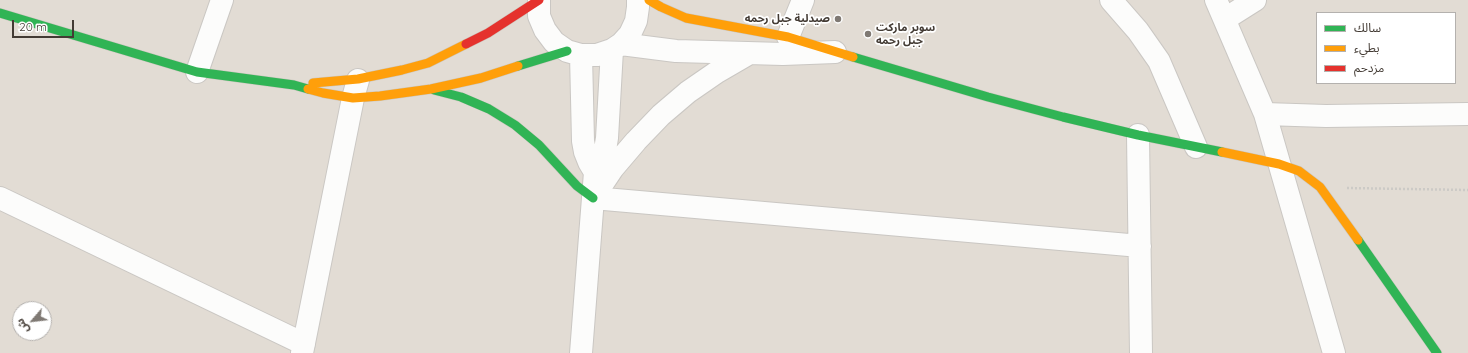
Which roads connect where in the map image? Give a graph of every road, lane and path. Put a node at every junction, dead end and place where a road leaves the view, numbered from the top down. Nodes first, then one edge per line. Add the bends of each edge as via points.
1 (222, 0) edge
2 (539, 0) edge
3 (638, 0) edge
4 (649, 0) edge
5 (803, 0) edge
6 (1111, 0) edge
7 (1216, 0) edge
8 (1254, 0) edge
9 (0, 13) edge
10 (1225, 19) junction
11 (788, 37) junction
12 (616, 47) junction
13 (840, 52) junction
14 (574, 53) junction
15 (748, 54) junction
16 (197, 72) junction
17 (294, 85) junction
18 (356, 89) junction
19 (431, 89) junction
20 (1265, 114) junction
21 (1468, 114) edge
22 (1138, 135) junction
23 (1196, 147) junction
24 (1279, 164) junction
25 (596, 172) junction
26 (1320, 187) junction
27 (1468, 190) edge
28 (0, 198) edge
29 (594, 198) junction
30 (1140, 246) junction
31 (303, 348) edge
32 (581, 353) edge
33 (1141, 353) edge
34 (1334, 353) edge
35 (1437, 353) edge

1 - 16 street
2 - 14 street via 539,16 544,30 554,42
2 - 18 street via 488,33 428,63 402,70
3 - 12 street via 636,21 630,34
4 - 11 street via 686,18
5 - 11 street
6 - 23 street via 1138,31 1159,61
7 - 10 street
8 - 10 street
9 - 16 street
10 - 20 street
11 - 13 street
12 - 14 street via 597,55
12 - 15 street
12 - 25 street via 606,144
13 - 15 street
13 - 22 street via 988,97
14 - 19 street
14 - 25 street via 585,152
15 - 29 street via 688,92 661,115 613,168
16 - 17 street
17 - 18 street
17 - 18 street via 324,93
18 - 19 street via 380,96
18 - 31 street
19 - 29 street via 461,97 489,109 515,125 539,145 578,186
20 - 21 street
20 - 24 street
22 - 23 street
22 - 30 street
23 - 24 street
24 - 26 street via 1299,171
24 - 34 street
25 - 29 street
26 - 27 path
26 - 35 street
28 - 31 street
29 - 30 street
29 - 32 street
30 - 33 street

